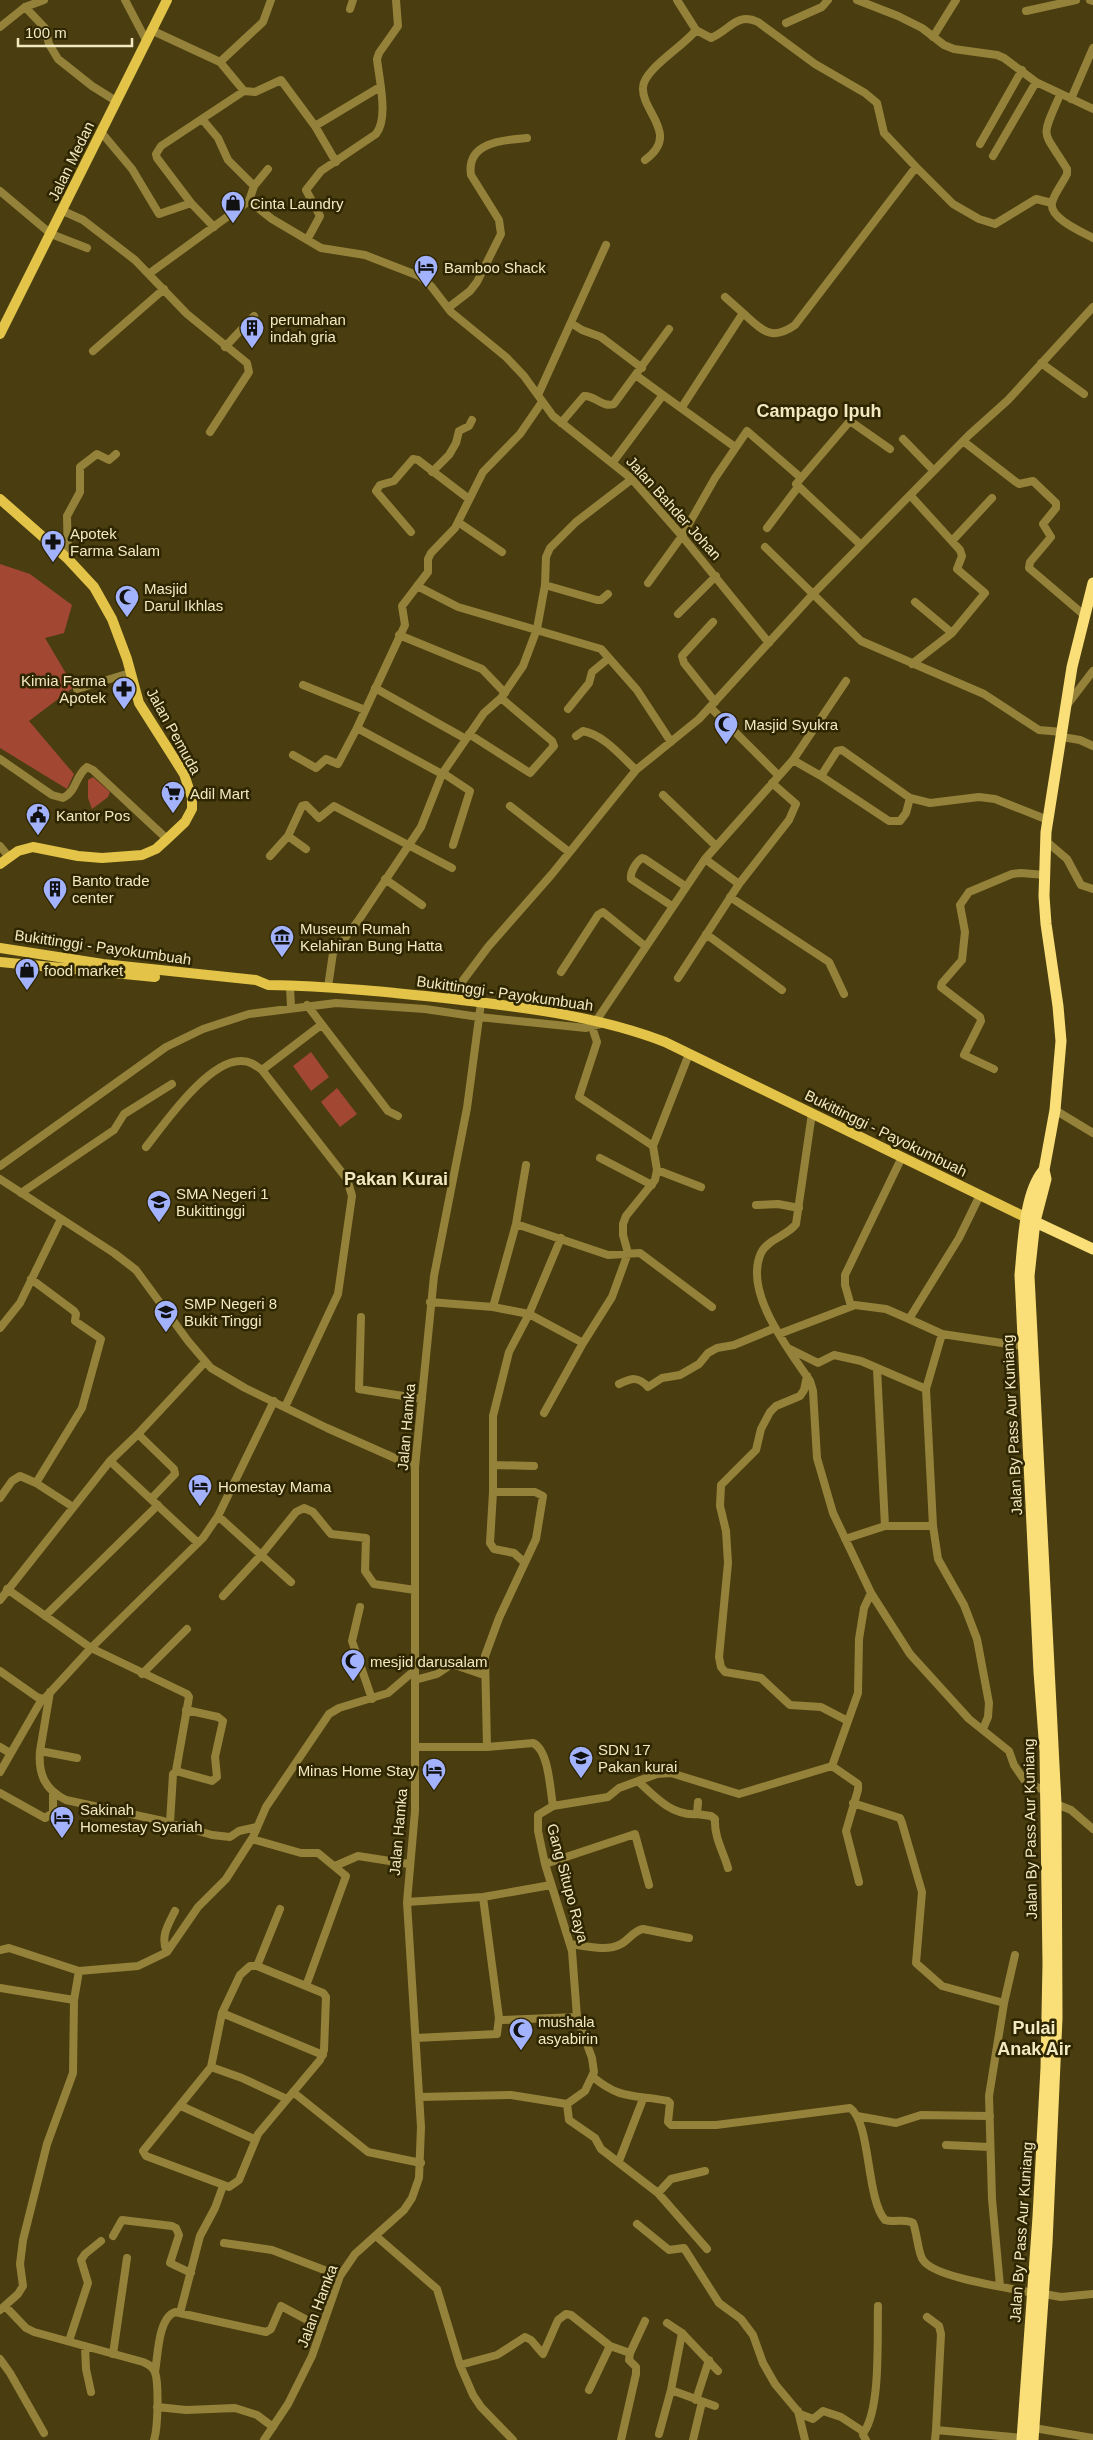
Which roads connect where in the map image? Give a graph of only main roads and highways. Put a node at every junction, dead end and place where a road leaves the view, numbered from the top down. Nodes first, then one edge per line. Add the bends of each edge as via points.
1 (168, 0) edge
2 (0, 334) edge
3 (0, 499) edge
4 (1093, 583) edge
5 (0, 864) edge
6 (0, 948) edge
7 (0, 962) edge
8 (268, 985) junction
9 (1030, 1219) junction
10 (1093, 1249) edge
11 (1033, 1416) junction
12 (1044, 1681) junction
13 (1052, 1910) junction
14 (1037, 2306) junction
15 (1026, 2439) edge

1 - 2 main road, Jalan Medan
3 - 5 main road, Jalan Pemuda via 68,559 94,587 107,608 138,703 184,774 192,798 192,809 185,822 156,849 142,855 102,858 33,847
4 - 9 highway via 1072,666 1048,820 1046,924 1060,1041 1055,1110 1044,1170 1046,1179
6 - 8 main road, Bukittinggi - Payokumbuah via 103,964 256,980
7 - 8 main road
8 - 9 main road, Bukittinggi - Payokumbuah via 326,987 541,1010 633,1030
9 - 10 highway
9 - 11 highway, Jalan By Pass Aur Kuniang
9 - 11 highway, Jalan By Pass Aur Kuniang via 1020,1275 1022,1346
11 - 12 highway, Jalan By Pass Aur Kuniang
12 - 13 highway, Jalan By Pass Aur Kuniang via 1045,1791
12 - 13 highway, Jalan By Pass Aur Kuniang via 1056,1804
13 - 14 highway, Jalan By Pass Aur Kuniang via 1058,2018
14 - 15 highway, Jalan By Pass Aur Kuniang
14 - 15 highway, Jalan By Pass Aur Kuniang via 1034,2428

